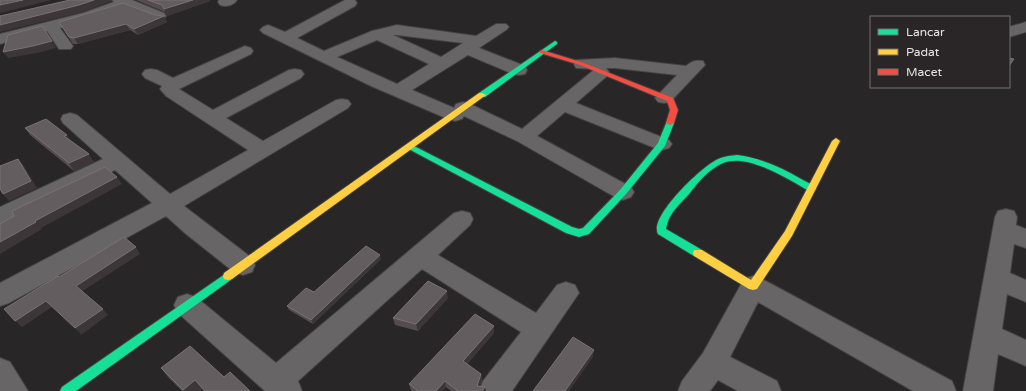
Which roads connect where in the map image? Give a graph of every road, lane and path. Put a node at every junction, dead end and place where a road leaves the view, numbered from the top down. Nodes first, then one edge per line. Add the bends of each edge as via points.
1 (122, 1) edge
2 (350, 3) dead end
3 (159, 16) edge
4 (51, 26) junction
5 (1026, 27) edge
6 (501, 28) dead end
7 (268, 30) dead end
8 (1010, 32) edge
9 (377, 34) junction
10 (285, 38) junction
11 (555, 43) dead end
12 (1, 44) edge
13 (474, 45) junction
14 (65, 46) dead end
15 (245, 51) dead end
16 (542, 52) junction
17 (325, 56) junction
18 (442, 64) junction
19 (582, 64) junction
20 (519, 70) junction
21 (601, 72) junction
22 (150, 74) dead end
23 (294, 74) dead end
24 (173, 86) junction
25 (398, 91) junction
26 (664, 98) junction
27 (342, 104) dead end
28 (563, 104) junction
29 (459, 111) junction
30 (212, 118) junction
31 (70, 119) dead end
32 (524, 137) junction
33 (836, 141) dead end
34 (662, 144) junction
35 (409, 147) junction
36 (263, 150) junction
37 (117, 161) junction
38 (812, 189) junction
39 (623, 192) junction
40 (168, 205) junction
41 (0, 217) edge
42 (462, 219) dead end
43 (1012, 229) edge
44 (420, 256) junction
45 (243, 265) junction
46 (996, 278) junction
47 (753, 286) junction
48 (1026, 290) edge
49 (566, 293) dead end
50 (0, 295) edge
51 (187, 305) junction
52 (539, 329) junction
53 (987, 336) junction
54 (1026, 353) edge
55 (713, 362) junction
56 (0, 371) edge
57 (281, 386) edge
58 (13, 391) edge
59 (66, 391) edge
60 (494, 391) edge
61 (693, 391) edge
62 (766, 391) edge
63 (941, 391) edge
64 (978, 391) edge

1 - 3 street
1 - 4 street via 88,16
2 - 10 street
4 - 12 street
4 - 14 street
5 - 8 street
6 - 13 street
7 - 10 street
9 - 13 street via 397,30
9 - 17 street
9 - 18 street
10 - 17 street
11 - 16 street
13 - 18 street
13 - 20 street
15 - 24 street
16 - 19 street
16 - 20 street
17 - 25 street
18 - 25 street
19 - 21 street
19 - 26 street via 607,62 695,66
20 - 29 street
21 - 26 street
21 - 28 street
22 - 24 street
23 - 30 street
24 - 30 street via 169,89 172,92
25 - 29 street
26 - 34 street via 672,102 674,110
27 - 36 street
28 - 32 street
28 - 34 street
29 - 32 street
29 - 35 street
30 - 36 street
31 - 37 street
32 - 39 street
33 - 38 street
34 - 39 street
35 - 39 street via 579,233 586,231
35 - 45 street
36 - 40 street
37 - 40 street
37 - 41 street
38 - 47 street via 789,233
38 - 47 street via 788,175 750,161 727,158 700,175 663,219 661,232 667,237
40 - 45 street
40 - 50 street
42 - 44 street
43 - 46 street
44 - 52 street
44 - 57 street
45 - 51 street
46 - 48 street
46 - 53 street
47 - 55 street
47 - 63 street
49 - 52 street
51 - 57 street
51 - 59 street
52 - 60 street
53 - 54 street
53 - 64 street
55 - 61 street
55 - 62 street
56 - 58 street

